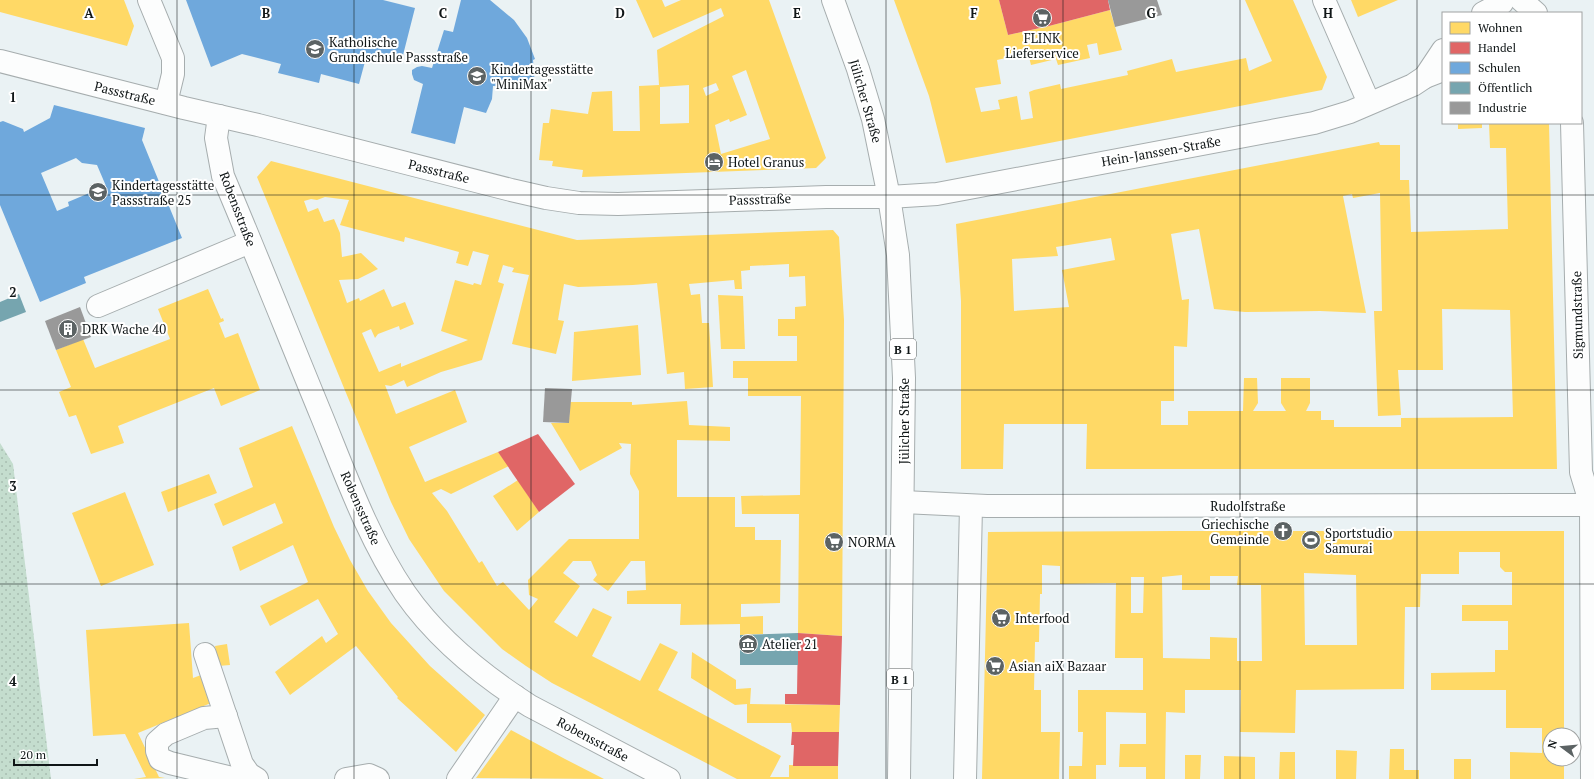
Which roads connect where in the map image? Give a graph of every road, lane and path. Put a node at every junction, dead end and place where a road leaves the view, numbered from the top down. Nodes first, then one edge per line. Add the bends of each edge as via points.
1 (150, 0) edge
2 (833, 0) edge
3 (1324, 0) edge
4 (1507, 4) edge
5 (1486, 12) edge
6 (1533, 12) edge
7 (1442, 53) edge
8 (0, 61) edge
9 (1434, 74) edge
10 (166, 103) junction
11 (1369, 103) junction
12 (219, 116) junction
13 (1572, 124) edge
14 (889, 197) junction
15 (250, 242) junction
16 (98, 306) dead end
17 (903, 502) junction
18 (1592, 505) edge
19 (971, 506) junction
20 (205, 654) dead end
21 (515, 696) junction
22 (226, 716) junction
23 (245, 778) edge
24 (346, 779) edge
25 (378, 779) edge
26 (458, 779) edge
27 (669, 779) edge
28 (899, 779) edge
29 (965, 779) edge
30 (1592, 779) edge

1 - 10 street via 174,58
2 - 14 street, Jülicher Straße / B 1 via 873,119
3 - 11 street
4 - 5 street
4 - 6 street
7 - 9 street, Hein-Janssen-Straße
8 - 10 street, Passstraße
9 - 11 street, Hein-Janssen-Straße
10 - 12 street, Passstraße
11 - 14 street, Hein-Janssen-Straße via 1314,123 956,191
12 - 14 street, Passstraße via 511,190 579,203
12 - 15 street, Robensstraße via 216,138 223,176
13 - 18 street, Sigmundstraße via 1580,472
14 - 17 street, Jülicher Straße / B 1 via 901,293 904,378
15 - 16 street
15 - 21 street, Robensstraße via 349,482 382,554 405,593 436,630 470,663
17 - 19 street, Rudolfstraße
17 - 28 street, Jülicher Straße / B 1
18 - 19 street, Rudolfstraße
18 - 30 street, Sigmundstraße
19 - 29 street
20 - 22 street
21 - 26 street
21 - 27 street, Robensstraße
22 - 23 street
22 - 23 street via 204,718 166,734 157,742 157,751 160,759 170,763
24 - 25 street via 368,775

